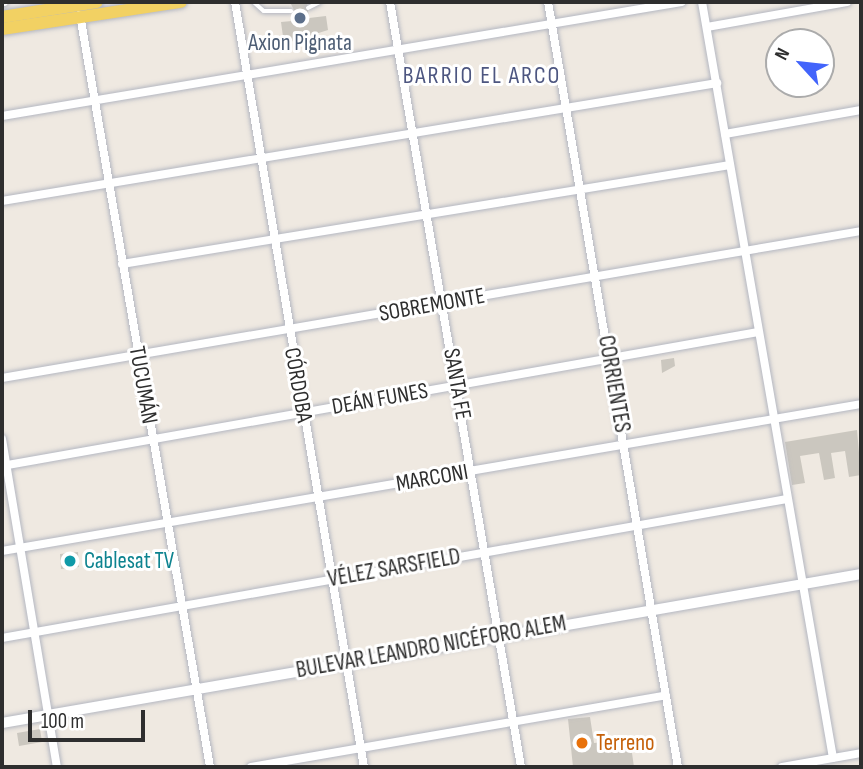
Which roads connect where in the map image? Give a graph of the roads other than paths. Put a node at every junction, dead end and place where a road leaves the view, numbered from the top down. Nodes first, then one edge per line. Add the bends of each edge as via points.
1 (181, 2) edge
2 (235, 2) edge
3 (254, 2) edge
4 (320, 2) edge
5 (390, 2) edge
6 (548, 2) edge
7 (682, 2) edge
8 (702, 2) edge
9 (847, 2) edge
10 (100, 5) edge
11 (78, 8) edge
12 (308, 8) dead end
13 (291, 12) dead end
14 (2, 17) edge
15 (553, 25) junction
16 (707, 27) junction
17 (2, 29) edge
18 (400, 49) junction
19 (245, 74) junction
20 (717, 83) junction
21 (94, 101) junction
22 (567, 108) junction
23 (861, 110) edge
24 (2, 116) edge
25 (725, 134) junction
26 (415, 135) junction
27 (260, 159) junction
28 (730, 165) junction
29 (111, 183) junction
30 (581, 189) junction
31 (2, 201) edge
32 (428, 214) junction
33 (861, 231) edge
34 (273, 240) junction
35 (745, 252) junction
36 (122, 264) junction
37 (595, 277) junction
38 (443, 303) junction
39 (288, 329) junction
40 (758, 332) junction
41 (138, 355) junction
42 (609, 359) junction
43 (2, 378) edge
44 (457, 386) junction
45 (861, 404) edge
46 (302, 413) junction
47 (774, 419) junction
48 (2, 439) edge
49 (152, 440) junction
50 (624, 445) junction
51 (4, 466) edge
52 (471, 471) junction
53 (317, 498) junction
54 (787, 499) junction
55 (166, 523) junction
56 (637, 525) junction
57 (20, 548) junction
58 (2, 551) edge
59 (485, 552) junction
60 (861, 574) edge
61 (331, 579) junction
62 (801, 585) junction
63 (180, 606) junction
64 (651, 608) junction
65 (34, 632) junction
66 (499, 635) junction
67 (2, 638) edge
68 (345, 663) junction
69 (194, 689) junction
70 (666, 695) junction
71 (49, 715) junction
72 (513, 722) junction
73 (2, 723) edge
74 (361, 749) junction
75 (861, 753) edge
76 (833, 758) junction
77 (57, 767) edge
78 (210, 767) edge
79 (251, 767) edge
80 (364, 767) edge
81 (521, 767) edge
82 (678, 767) edge
83 (782, 767) edge

1 - 10 main road
2 - 19 street, CÓRDOBA
3 - 13 lane via 264,11
4 - 12 lane
5 - 18 street, SANTA FE
6 - 15 street, CORRIENTES
7 - 15 street
8 - 16 street
9 - 16 street
10 - 11 main road
11 - 14 main road
11 - 17 main road
11 - 21 street, TUCUMÁN
15 - 18 street
15 - 22 street, CORRIENTES
16 - 20 street
18 - 19 street
18 - 26 street, SANTA FE
19 - 21 street
19 - 27 street, CÓRDOBA
20 - 22 street
20 - 25 street
21 - 24 street
21 - 29 street, TUCUMÁN
22 - 26 street
22 - 30 street, CORRIENTES
23 - 25 street
25 - 28 street
26 - 27 street
26 - 32 street, SANTA FE
27 - 29 street
27 - 34 street, CÓRDOBA
28 - 30 street
28 - 35 street
29 - 31 street
29 - 36 street, TUCUMÁN
30 - 32 street
30 - 37 street, CORRIENTES
32 - 34 street
32 - 38 street, SANTA FE
33 - 35 street, SOBREMONTE
34 - 36 street
34 - 39 street, CÓRDOBA
35 - 37 street, SOBREMONTE
35 - 40 street
36 - 41 street, TUCUMÁN
37 - 38 street, SOBREMONTE
37 - 42 street, CORRIENTES
38 - 39 street, SOBREMONTE
38 - 44 street, SANTA FE
39 - 41 street, SOBREMONTE
39 - 46 street, CÓRDOBA
40 - 42 street, DEÁN FUNES
40 - 47 street
41 - 43 street, SOBREMONTE
41 - 49 street, TUCUMÁN
42 - 44 street, DEÁN FUNES
42 - 50 street, CORRIENTES
44 - 46 street, DEÁN FUNES
44 - 52 street, SANTA FE
45 - 47 street, MARCONI
46 - 49 street, DEÁN FUNES
46 - 53 street, CÓRDOBA
47 - 50 street, MARCONI
47 - 54 street
48 - 51 street
49 - 51 street, DEÁN FUNES
49 - 55 street, TUCUMÁN
50 - 52 street, MARCONI
50 - 56 street, CORRIENTES
51 - 57 street
52 - 53 street, MARCONI
52 - 59 street, SANTA FE
53 - 55 street, MARCONI
53 - 61 street, CÓRDOBA
54 - 56 street, VÉLEZ SARSFIELD
54 - 62 street
55 - 57 street, MARCONI
55 - 63 street, TUCUMÁN
56 - 59 street, VÉLEZ SARSFIELD
56 - 64 street, CORRIENTES
57 - 58 street, MARCONI
57 - 65 street
59 - 61 street, VÉLEZ SARSFIELD
59 - 66 street, SANTA FE
60 - 62 street, BULEVAR LEANDRO NICÉFORO ALEM
61 - 63 street, VÉLEZ SARSFIELD
61 - 68 street, CÓRDOBA
62 - 64 street, BULEVAR LEANDRO NICÉFORO ALEM
62 - 76 street
63 - 65 street, VÉLEZ SARSFIELD
63 - 69 street, TUCUMÁN
64 - 66 street, BULEVAR LEANDRO NICÉFORO ALEM
64 - 70 street, CORRIENTES
65 - 67 street, VÉLEZ SARSFIELD
65 - 71 street
66 - 68 street, BULEVAR LEANDRO NICÉFORO ALEM
66 - 72 street, SANTA FE
68 - 69 street, BULEVAR LEANDRO NICÉFORO ALEM
68 - 74 street, CÓRDOBA
69 - 71 street, BULEVAR LEANDRO NICÉFORO ALEM
69 - 78 street, TUCUMÁN
70 - 72 street
70 - 82 street, CORRIENTES
71 - 73 street, BULEVAR LEANDRO NICÉFORO ALEM
71 - 77 street
72 - 74 street
72 - 81 street, SANTA FE
74 - 79 street
74 - 80 street, CÓRDOBA
75 - 76 street
76 - 83 street

